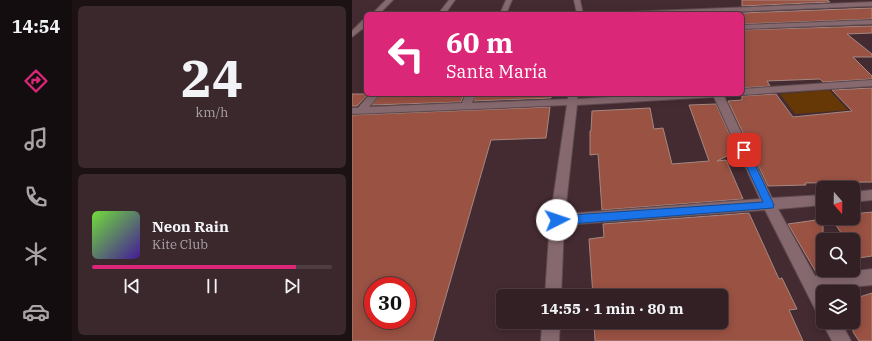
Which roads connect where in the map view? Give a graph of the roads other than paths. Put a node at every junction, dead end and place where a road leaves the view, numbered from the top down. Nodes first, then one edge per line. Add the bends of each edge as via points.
1 (390, 0) edge
2 (452, 0) edge
3 (509, 0) edge
4 (577, 0) edge
5 (872, 4) edge
6 (377, 12) edge
7 (443, 12) edge
8 (504, 12) edge
9 (580, 12) edge
10 (676, 12) edge
11 (872, 22) edge
12 (364, 24) edge
13 (744, 28) edge
14 (352, 35) edge
15 (872, 82) edge
16 (744, 92) edge
17 (373, 96) edge
18 (470, 96) edge
19 (644, 96) edge
20 (719, 96) edge
21 (573, 98) edge
22 (466, 107) junction
23 (356, 111) edge
24 (872, 195) edge
25 (860, 196) edge
26 (816, 201) edge
27 (769, 205) junction
28 (557, 220) junction
29 (872, 277) edge
30 (810, 284) junction
31 (553, 289) edge
32 (816, 295) edge
33 (551, 329) edge
34 (835, 329) edge
35 (550, 341) edge
36 (842, 341) edge

1 - 6 street
2 - 7 street
3 - 8 street
4 - 9 street
5 - 10 street
11 - 13 street
12 - 14 street
15 - 16 street
17 - 23 street
18 - 22 street
19 - 21 street
20 - 27 street
21 - 22 street
21 - 28 street
22 - 23 street
24 - 25 street
26 - 27 street
27 - 28 street
27 - 30 street
28 - 31 street
29 - 30 street
30 - 32 street
33 - 35 street
34 - 36 street

